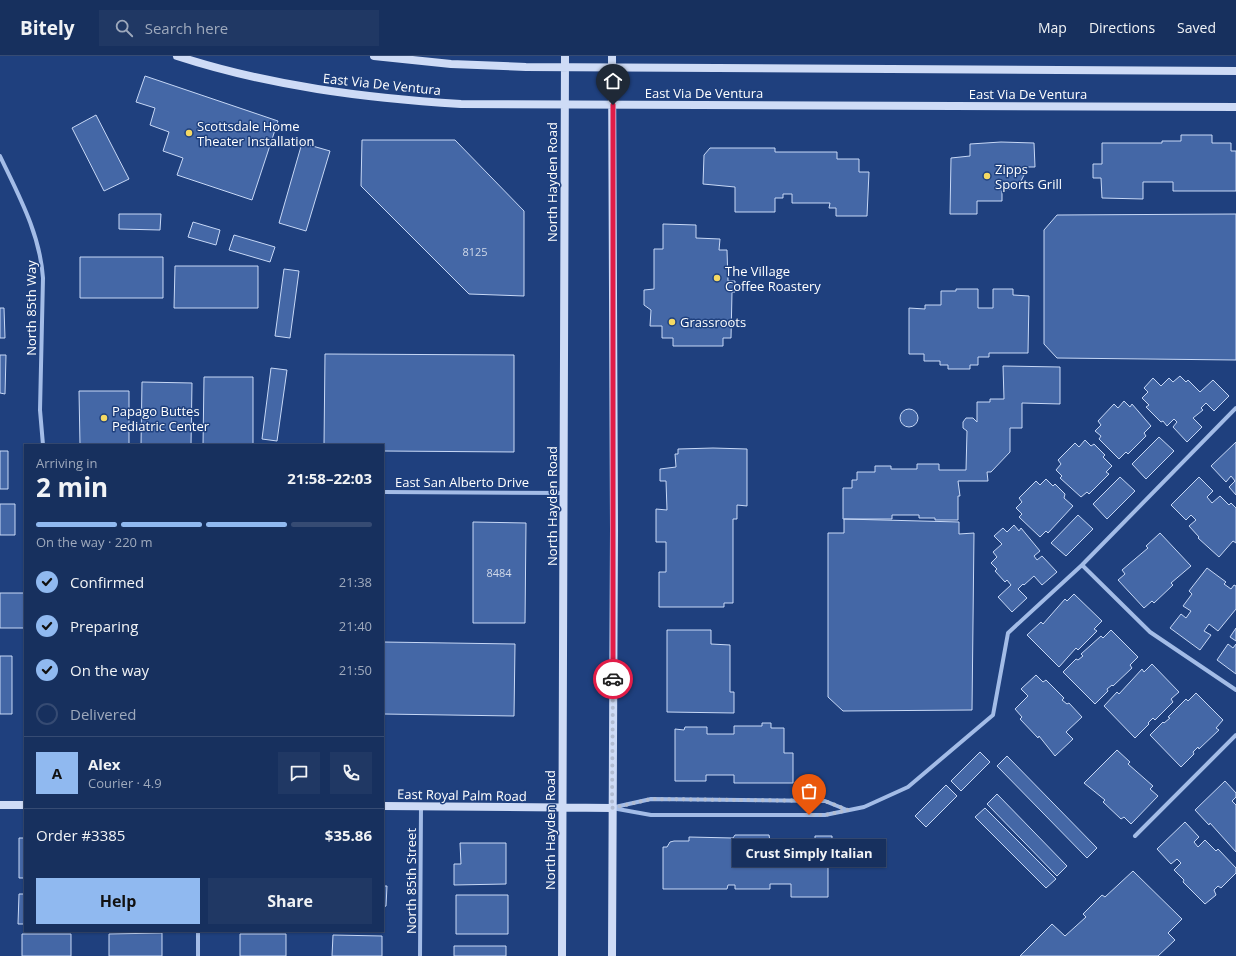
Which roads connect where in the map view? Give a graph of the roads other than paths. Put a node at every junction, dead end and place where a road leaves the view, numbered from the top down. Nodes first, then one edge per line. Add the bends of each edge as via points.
1 (177, 56) edge
2 (374, 56) edge
3 (565, 56) edge
4 (612, 56) edge
5 (565, 66) junction
6 (612, 66) junction
7 (1236, 71) edge
8 (565, 104) junction
9 (613, 105) junction
10 (1236, 107) edge
11 (0, 156) edge
12 (1236, 408) edge
13 (43, 444) edge
14 (384, 492) edge
15 (565, 492) junction
16 (1082, 565) junction
17 (1236, 690) edge
18 (1236, 735) edge
19 (0, 805) edge
20 (24, 805) edge
21 (384, 806) edge
22 (421, 807) junction
23 (562, 808) junction
24 (612, 808) junction
25 (848, 810) junction
26 (1135, 836) dead end
27 (198, 932) edge
28 (198, 956) edge
29 (420, 956) edge
30 (562, 956) edge
31 (612, 956) edge

1 - 8 main road, East Via De Ventura via 235,72 350,95 460,104
2 - 5 main road, East Via De Ventura via 451,64
3 - 5 main road, North Hayden Road
4 - 6 main road
5 - 6 main road, East Via De Ventura
5 - 8 main road, North Hayden Road
6 - 7 main road, East Via De Ventura
6 - 9 main road
8 - 9 main road, East Via De Ventura
8 - 15 main road, North Hayden Road
9 - 10 main road, East Via De Ventura
9 - 24 main road
11 - 13 street, North 85th Way via 34,230 42,258 40,410
12 - 16 street
14 - 15 street, East San Alberto Drive
15 - 23 main road, North Hayden Road
16 - 17 street via 1150,632
16 - 25 street via 1008,632 993,715 908,787 864,807
18 - 26 street
19 - 20 main road
21 - 22 main road, East Royal Palm Road
22 - 23 main road, East Royal Palm Road
22 - 29 street, North 85th Street
23 - 24 main road, East Royal Palm Road
23 - 30 main road, North Hayden Road
24 - 25 street, East Royal Palm Road via 651,815 825,815
24 - 25 street, East Royal Palm Road via 638,800 667,799 825,801
24 - 31 main road
27 - 28 street

